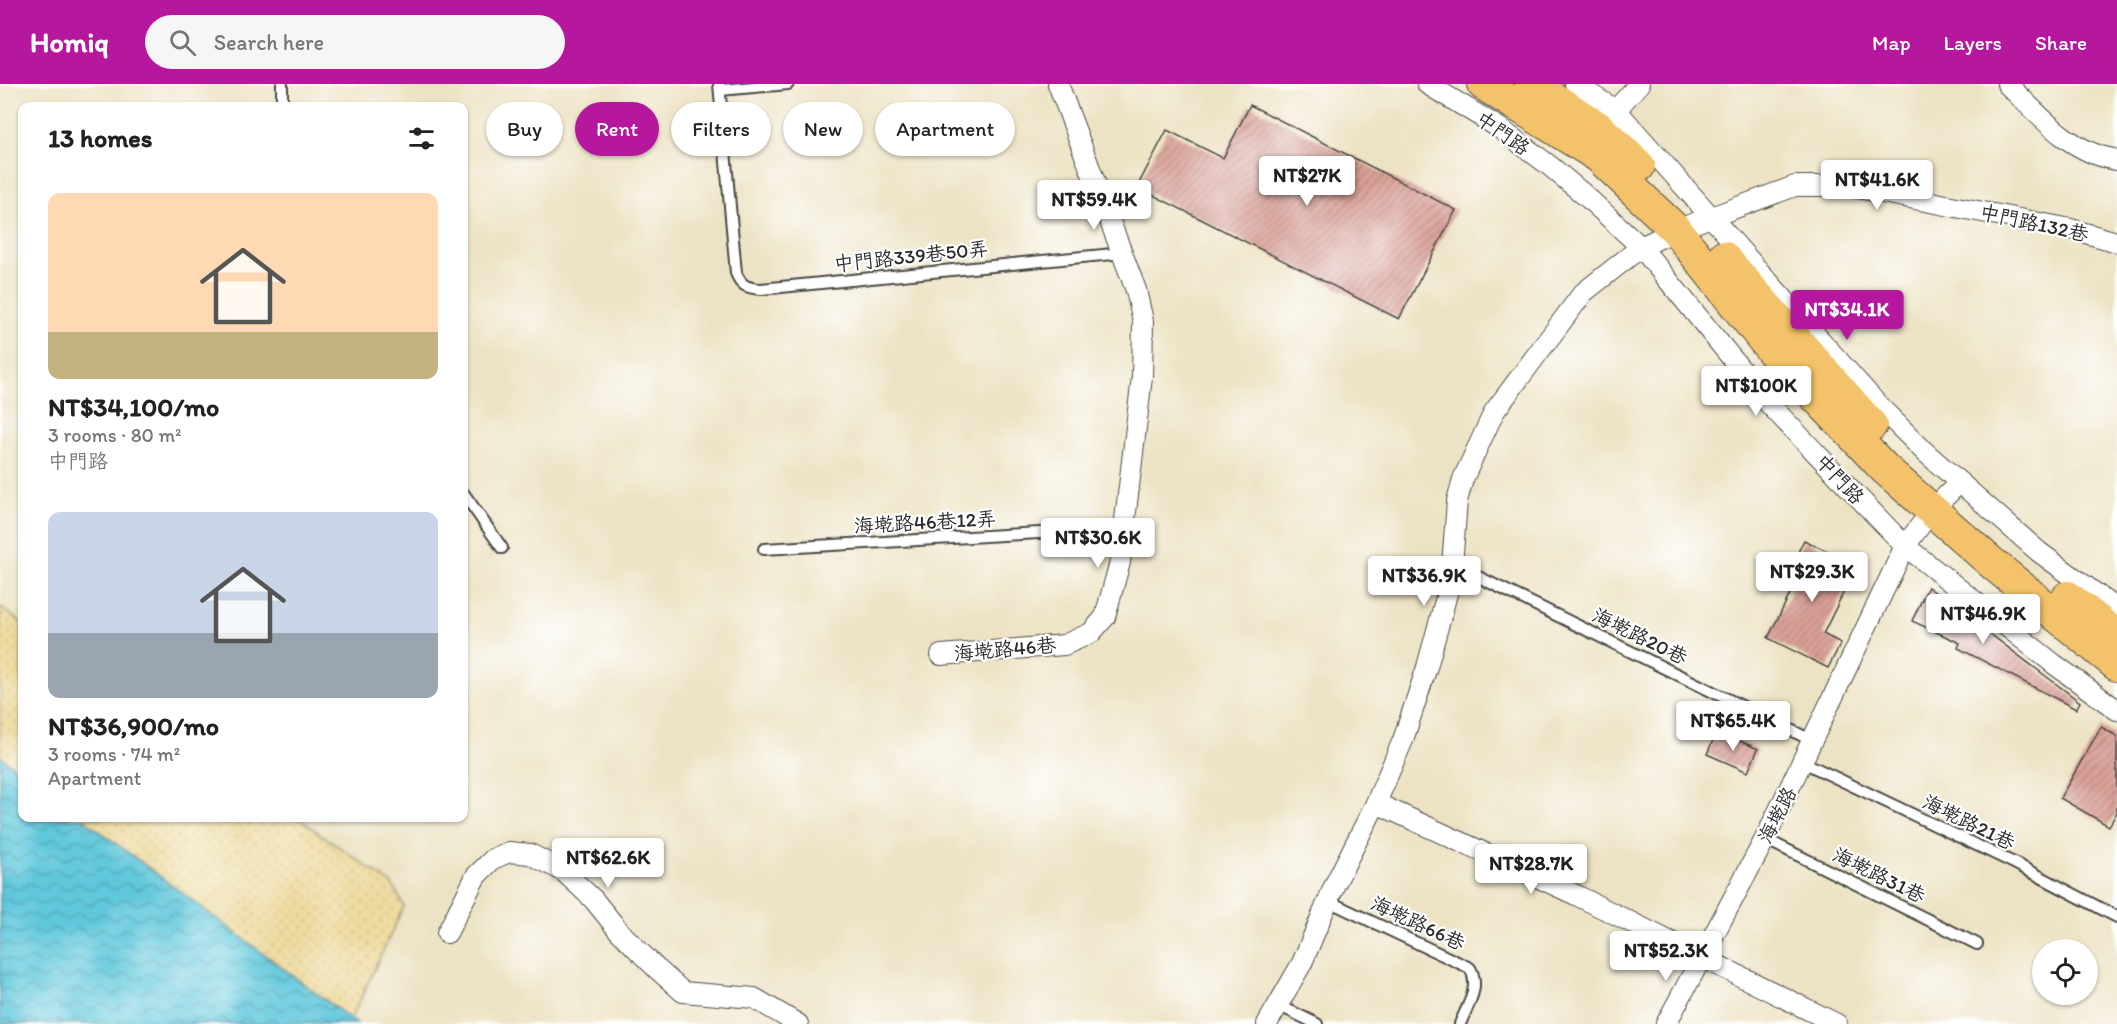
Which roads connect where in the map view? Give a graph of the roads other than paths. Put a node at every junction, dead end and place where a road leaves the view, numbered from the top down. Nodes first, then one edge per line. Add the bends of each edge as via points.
1 (282, 84) edge
2 (788, 84) edge
3 (1058, 84) edge
4 (1427, 84) edge
5 (1484, 84) edge
6 (1531, 84) edge
7 (1575, 84) edge
8 (1639, 84) edge
9 (2007, 84) edge
10 (720, 87) edge
11 (282, 102) edge
12 (1608, 119) junction
13 (2117, 160) edge
14 (1694, 223) junction
15 (2117, 242) edge
16 (1641, 248) junction
17 (1123, 253) junction
18 (1945, 496) junction
19 (468, 500) edge
20 (1124, 528) junction
21 (1905, 546) junction
22 (502, 548) dead end
23 (764, 549) dead end
24 (1452, 564) junction
25 (2117, 609) edge
26 (2117, 636) edge
27 (941, 655) dead end
28 (2117, 665) edge
29 (2117, 710) edge
30 (1813, 741) junction
31 (1803, 762) junction
32 (1376, 803) junction
33 (1765, 839) junction
34 (1328, 901) junction
35 (2117, 917) edge
36 (447, 933) dead end
37 (1977, 944) dead end
38 (1700, 957) junction
39 (1278, 1005) junction
40 (798, 1024) edge
41 (1267, 1024) edge
42 (1317, 1024) edge
43 (1460, 1024) edge
44 (1666, 1024) edge
45 (1838, 1024) edge

1 - 11 lane
2 - 10 lane
3 - 17 street, 海墘路46巷
4 - 16 street, 中門路 via 1533,153
5 - 14 main road, 中門路
6 - 12 main road, 中門路
7 - 12 street, 中門路
8 - 12 street
9 - 13 street via 2078,147
10 - 17 lane, 中門路339巷50弄 via 736,273 740,283 748,288
12 - 14 main road, 中門路
14 - 15 street, 中門路132巷 via 1795,186 1847,186 2071,229
14 - 16 street, 中門路132巷
14 - 18 street, 中門路 via 1925,452
14 - 18 main road, 中門路 via 1773,352 1886,469
16 - 21 street, 中門路 via 1770,405
16 - 24 street, 中門路132巷 via 1583,293 1494,412 1463,479 1457,501
17 - 20 street, 海墘路46巷 via 1143,321 1142,377
18 - 21 street, 海墘路
18 - 25 street, 中門路 via 2039,552
18 - 26 main road, 中門路
18 - 28 main road, 中門路 via 1993,564
19 - 22 lane
20 - 23 lane, 海墘路46巷12弄
20 - 27 street, 海墘路46巷 via 1120,562 1105,617 1091,633 1064,645
21 - 29 street, 中門路
21 - 30 street, 海墘路
24 - 30 lane, 海墘路20巷
24 - 32 street, 中門路132巷 via 1427,667 1403,740
30 - 31 street, 海墘路
31 - 33 street, 海墘路
31 - 35 lane, 海墘路21巷
32 - 34 street, 中門路132巷
32 - 38 street
33 - 37 lane, 海墘路31巷
33 - 38 street, 海墘路
34 - 39 street, 中門路132巷 via 1302,963
34 - 43 lane, 海墘路66巷 via 1470,968 1474,989
36 - 40 street via 476,876 493,859 509,852 530,854 563,871 683,992 754,998
38 - 44 street, 海墘路
38 - 45 street
39 - 41 street, 中門路132巷
39 - 42 lane

